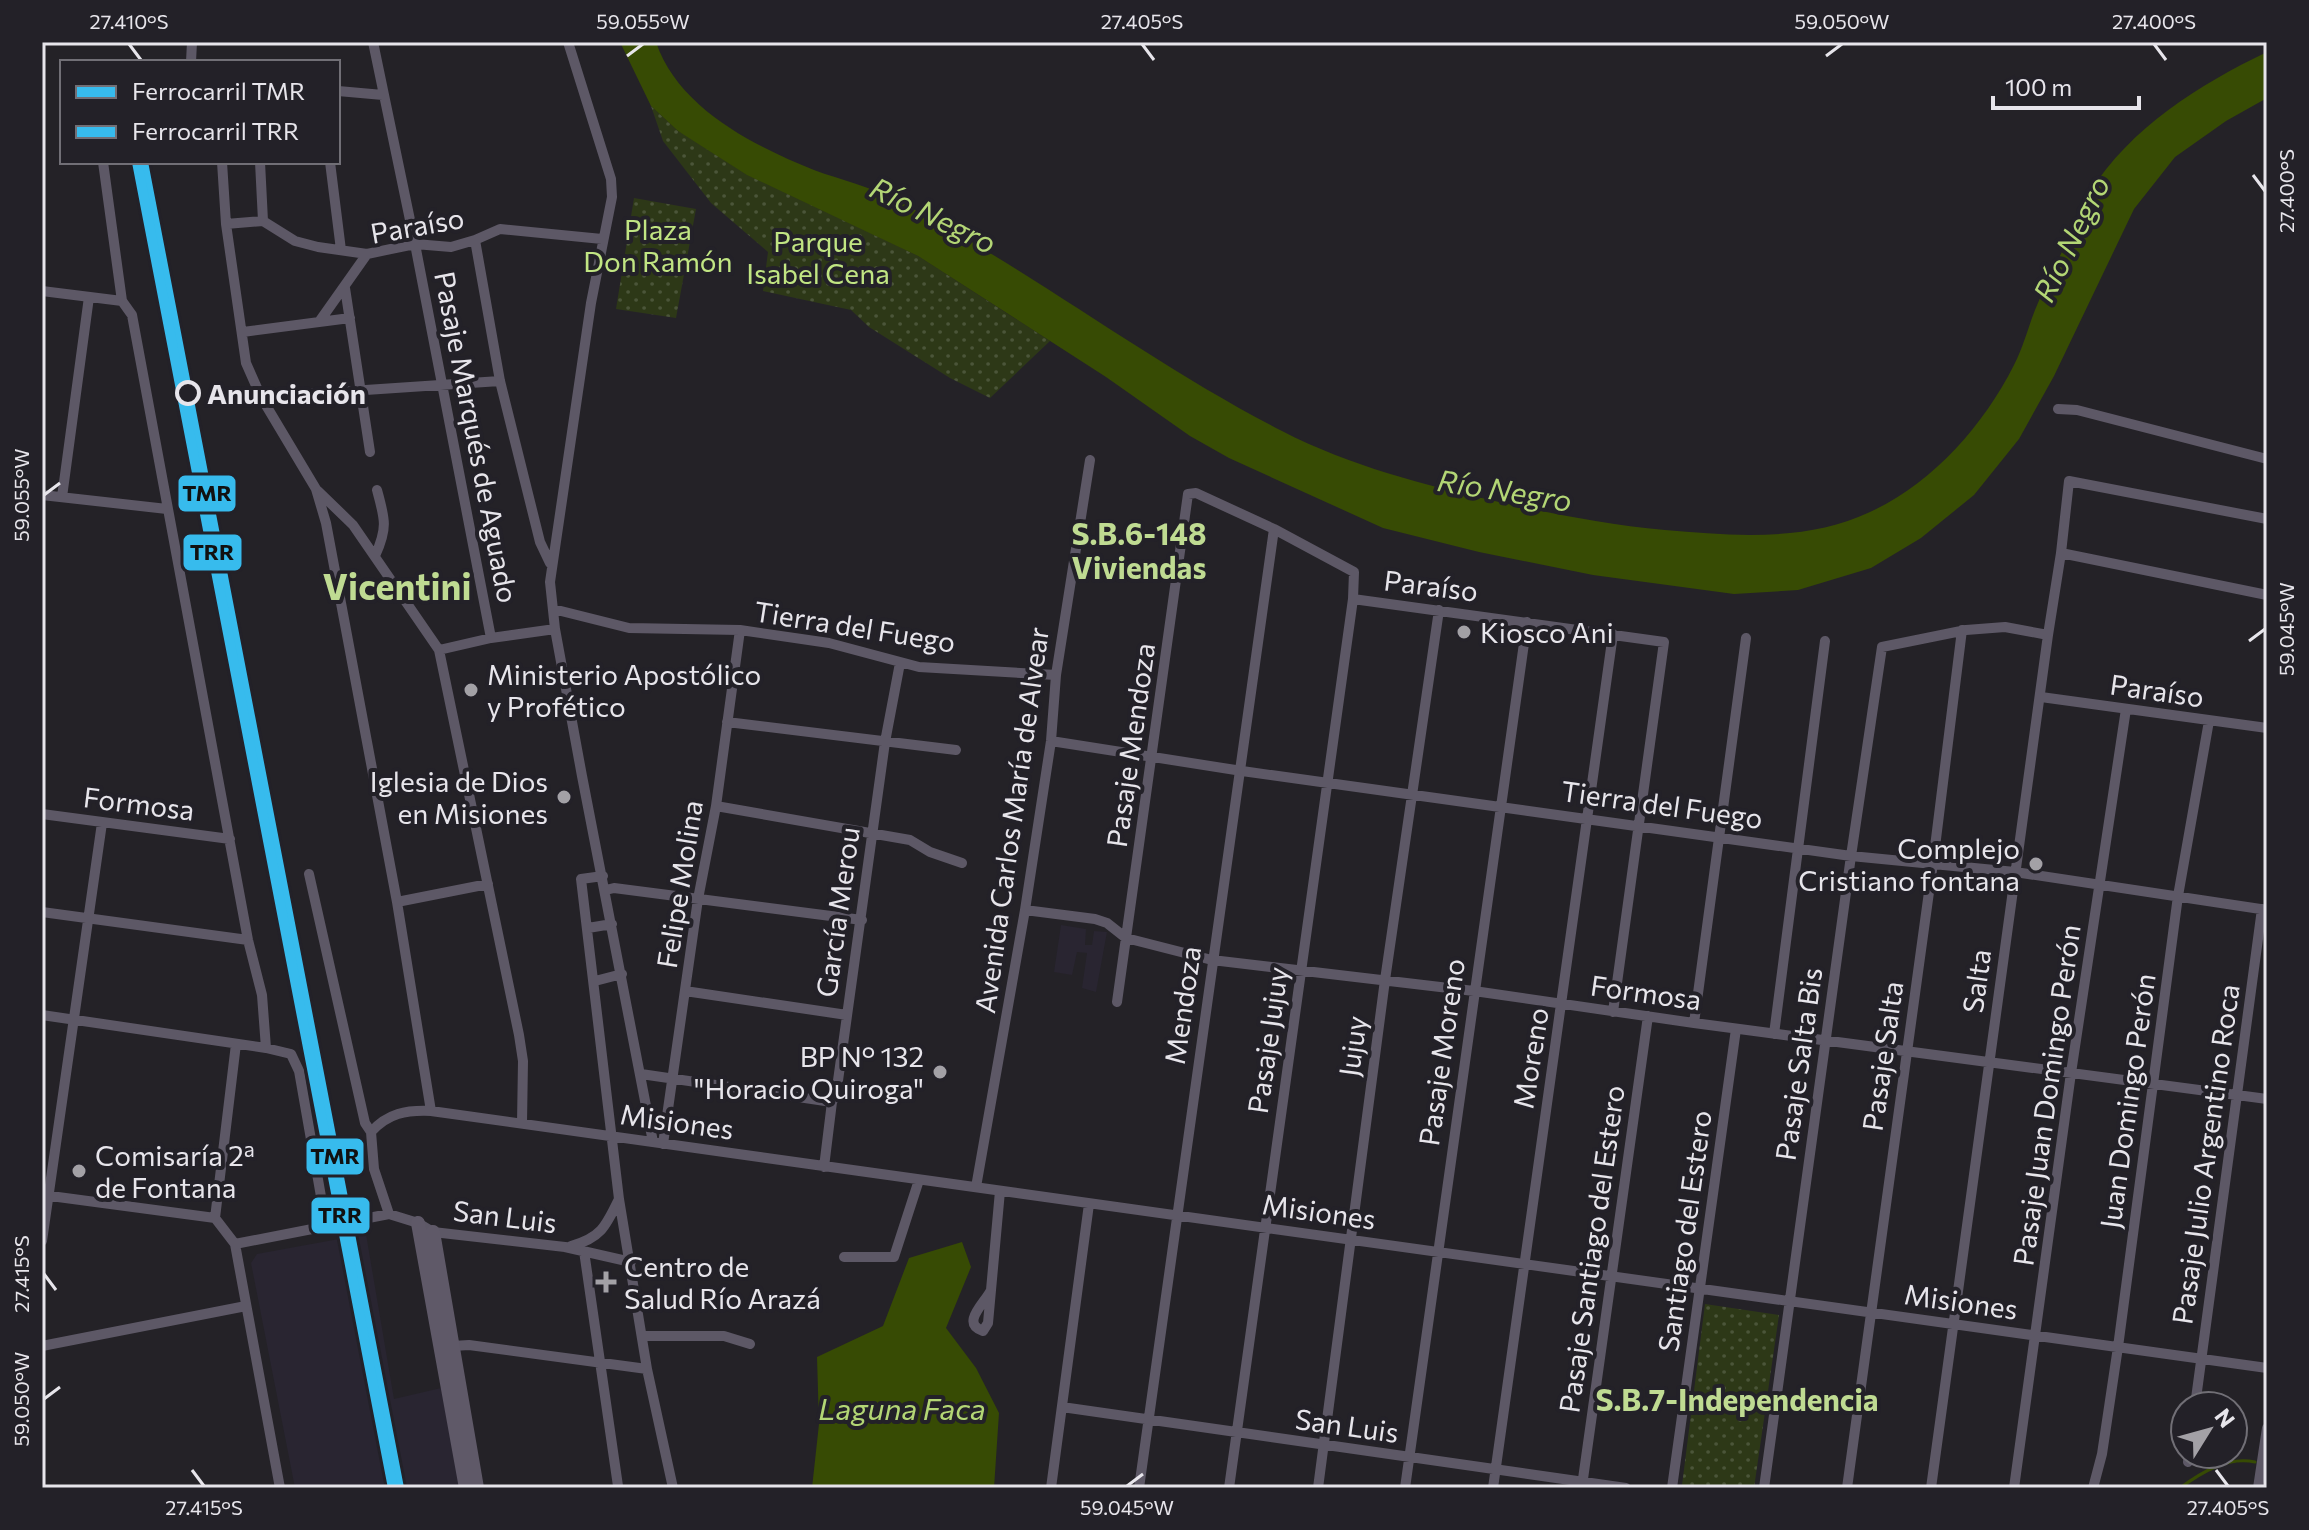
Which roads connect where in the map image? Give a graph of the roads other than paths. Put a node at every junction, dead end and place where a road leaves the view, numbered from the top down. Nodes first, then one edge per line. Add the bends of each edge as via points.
1 (373, 42) edge
2 (568, 42) edge
3 (340, 91) edge
4 (383, 95) junction
5 (103, 164) edge
6 (222, 164) edge
7 (260, 164) edge
8 (330, 164) edge
9 (263, 221) junction
10 (226, 224) junction
11 (602, 239) junction
12 (475, 240) junction
13 (415, 244) junction
14 (341, 250) junction
15 (367, 254) junction
16 (345, 288) junction
17 (42, 291) edge
18 (89, 297) junction
19 (122, 301) junction
20 (350, 318) junction
21 (319, 322) junction
22 (243, 332) junction
23 (500, 381) junction
24 (442, 385) junction
25 (359, 392) junction
26 (261, 397) junction
27 (2058, 409) dead end
28 (370, 452) dead end
29 (2267, 459) edge
30 (1090, 460) dead end
31 (316, 489) junction
32 (377, 490) dead end
33 (1188, 494) joint
34 (42, 495) edge
35 (62, 497) junction
36 (167, 509) junction
37 (2267, 519) edge
38 (1274, 529) junction
39 (2061, 553) junction
40 (375, 556) junction
41 (551, 565) junction
42 (2267, 595) edge
43 (1353, 599) junction
44 (553, 609) junction
45 (1439, 610) junction
46 (1527, 622) junction
47 (555, 629) junction
48 (740, 630) junction
49 (1962, 630) junction
50 (1613, 634) junction
51 (2048, 635) junction
52 (491, 638) junction
53 (1746, 638) dead end
54 (1825, 641) dead end
55 (439, 650) junction
56 (900, 663) junction
57 (1056, 675) junction
58 (2041, 697) junction
59 (2126, 709) junction
60 (2209, 721) junction
61 (727, 722) junction
62 (2267, 728) edge
63 (1051, 741) junction
64 (885, 742) junction
65 (956, 750) dead end
66 (1153, 755) junction
67 (1242, 771) junction
68 (1326, 782) junction
69 (1412, 793) junction
70 (1501, 805) junction
71 (716, 806) junction
72 (42, 814) edge
73 (1587, 817) junction
74 (102, 823) junction
75 (1640, 825) junction
76 (873, 835) junction
77 (1719, 836) junction
78 (230, 839) junction
79 (1799, 848) junction
80 (1851, 856) junction
81 (962, 863) dead end
82 (1933, 863) junction
83 (2015, 872) junction
84 (309, 874) dead end
85 (603, 876) junction
86 (488, 884) junction
87 (2099, 885) junction
88 (606, 890) junction
89 (2178, 896) junction
90 (698, 899) junction
91 (397, 902) junction
92 (2264, 909) edge
93 (1025, 910) junction
94 (42, 912) edge
95 (90, 919) junction
96 (862, 920) junction
97 (612, 924) junction
98 (588, 928) junction
99 (1126, 938) junction
100 (248, 940) junction
101 (1212, 960) junction
102 (1301, 970) junction
103 (622, 974) junction
104 (1385, 980) junction
105 (595, 981) junction
106 (685, 991) junction
107 (1474, 991) junction
108 (1117, 1002) dead end
109 (1562, 1004) junction
110 (1613, 1012) junction
111 (42, 1015) edge
112 (847, 1015) junction
113 (1648, 1016) junction
114 (74, 1019) junction
115 (1694, 1023) junction
116 (1736, 1029) junction
117 (1774, 1034) junction
118 (1826, 1041) junction
119 (236, 1044) junction
120 (266, 1048) junction
121 (1907, 1051) junction
122 (1989, 1062) junction
123 (2071, 1073) junction
124 (641, 1074) junction
125 (672, 1079) junction
126 (2154, 1084) junction
127 (2237, 1095) junction
128 (2267, 1099) edge
129 (832, 1102) junction
130 (431, 1111) junction
131 (522, 1123) junction
132 (371, 1132) junction
133 (610, 1136) junction
134 (658, 1143) junction
135 (824, 1167) junction
136 (919, 1180) junction
137 (976, 1187) junction
138 (1000, 1191) junction
139 (45, 1195) edge
140 (619, 1199) junction
141 (1089, 1204) junction
142 (389, 1214) junction
143 (1177, 1217) junction
144 (215, 1218) junction
145 (418, 1223) junction
146 (326, 1225) junction
147 (1265, 1228) junction
148 (433, 1232) junction
149 (1350, 1240) junction
150 (42, 1241) edge
151 (235, 1244) junction
152 (565, 1247) junction
153 (584, 1251) junction
154 (1438, 1252) junction
155 (844, 1257) dead end
156 (631, 1262) junction
157 (1522, 1264) junction
158 (1611, 1276) junction
159 (1701, 1289) junction
160 (991, 1290) dead end
161 (1789, 1301) junction
162 (246, 1306) junction
163 (1871, 1313) junction
164 (1954, 1324) junction
165 (642, 1336) junction
166 (2037, 1336) junction
167 (750, 1344) dead end
168 (42, 1346) edge
169 (453, 1346) junction
170 (2118, 1347) junction
171 (2201, 1359) junction
172 (599, 1363) junction
173 (2267, 1368) edge
174 (647, 1369) junction
175 (2197, 1390) edge
176 (1062, 1407) junction
177 (1148, 1419) junction
178 (2267, 1428) edge
179 (1237, 1434) junction
180 (1323, 1446) junction
181 (1408, 1457) junction
182 (1495, 1470) junction
183 (1582, 1485) edge
184 (618, 1486) edge
185 (280, 1488) edge
186 (466, 1488) edge
187 (477, 1488) edge
188 (673, 1488) edge
189 (1051, 1488) edge
190 (1139, 1488) edge
191 (1229, 1488) edge
192 (1318, 1488) edge
193 (1405, 1488) edge
194 (1493, 1488) edge
195 (1626, 1488) edge
196 (1672, 1488) edge
197 (1764, 1488) edge
198 (1847, 1488) edge
199 (1931, 1488) edge
200 (2014, 1488) edge
201 (2093, 1488) edge
202 (2258, 1488) edge

1 - 4 street, Pasaje Marqués de Aguado
2 - 11 street via 611,179
3 - 4 street
4 - 13 street, Pasaje Marqués de Aguado
5 - 19 street
6 - 10 street
7 - 9 street
8 - 14 street
9 - 10 street
9 - 14 street via 295,241
10 - 22 street
11 - 12 street, Paraíso via 500,229
11 - 41 street
12 - 13 street, Paraíso via 451,247
12 - 23 street
13 - 15 street, Paraíso
13 - 24 street, Pasaje Marqués de Aguado
14 - 15 street
15 - 16 street, Paraíso
16 - 20 street
16 - 21 street, Paraíso
17 - 18 street
18 - 19 street
18 - 35 street
19 - 36 street via 132,315
20 - 21 street
20 - 25 street
21 - 22 street
22 - 26 street via 246,363
23 - 24 street
23 - 41 street via 540,542
24 - 25 street
24 - 52 street, Pasaje Marqués de Aguado
25 - 26 street
25 - 28 street
26 - 31 street
27 - 29 street
30 - 57 street, Avenida Carlos María de Alvear
31 - 40 street
31 - 91 street
32 - 40 street via 385,521
33 - 38 street, Paraíso via 1209,498
33 - 66 street, Pasaje Mendoza
34 - 35 street
35 - 36 street
36 - 78 street
37 - 39 street, Salta via 2069,481
38 - 43 street, Paraíso via 1354,572
38 - 67 street, Mendoza
39 - 42 street
39 - 51 street, Salta
40 - 55 street
41 - 44 street
43 - 45 street, Paraíso
43 - 68 street, Pasaje Jujuy
44 - 47 street
44 - 48 street, Tierra del Fuego via 629,628
45 - 46 street, Paraíso
45 - 69 street, Jujuy
46 - 50 street, Paraíso
46 - 70 street, Pasaje Moreno
47 - 52 street
47 - 85 street
48 - 56 street, Tierra del Fuego via 829,643
48 - 61 street, Felipe Molina
49 - 51 street via 2005,627
49 - 80 street, Pasaje Salta Bis via 1882,647
49 - 82 street, Pasaje Salta
50 - 73 street, Moreno
50 - 75 street, Paraíso via 1664,642
51 - 58 street, Salta
52 - 55 street
53 - 77 street
54 - 79 street
55 - 86 street
56 - 57 street, Tierra del Fuego
56 - 64 street, García Merou
57 - 63 street, Avenida Carlos María de Alvear
58 - 59 street, Paraíso
58 - 83 street, Salta
59 - 60 street, Paraíso
59 - 87 street, Pasaje Juan Domingo Perón
60 - 62 street, Paraíso
60 - 89 street, Juan Domingo Perón
61 - 64 street
61 - 71 street, Felipe Molina
63 - 66 street, Tierra del Fuego
63 - 93 street, Avenida Carlos María de Alvear
64 - 65 street
64 - 76 street, García Merou
66 - 67 street, Tierra del Fuego
66 - 99 street, Pasaje Mendoza
67 - 68 street, Tierra del Fuego
67 - 101 street, Mendoza
68 - 69 street, Tierra del Fuego
68 - 102 street, Pasaje Jujuy
69 - 70 street, Tierra del Fuego
69 - 104 street, Jujuy
70 - 73 street, Tierra del Fuego
70 - 107 street, Pasaje Moreno
71 - 76 street
71 - 90 street, Felipe Molina
72 - 74 street, Formosa
73 - 75 street, Tierra del Fuego
73 - 109 street, Moreno
74 - 78 street, Formosa
74 - 95 street
75 - 77 street, Tierra del Fuego
75 - 110 street
76 - 81 street via 910,840
76 - 96 street, García Merou
77 - 79 street, Tierra del Fuego
77 - 115 street
78 - 100 street
79 - 80 street, Tierra del Fuego
79 - 117 street
80 - 82 street, Tierra del Fuego
80 - 118 street, Pasaje Salta Bis
82 - 83 street, Tierra del Fuego
82 - 121 street, Pasaje Salta
83 - 87 street, Tierra del Fuego
83 - 122 street, Salta
84 - 132 street
85 - 88 street
85 - 98 street via 581,879
86 - 91 street
86 - 131 street via 523,1061
87 - 89 street, Tierra del Fuego
87 - 123 street, Pasaje Juan Domingo Perón
88 - 90 street
88 - 97 street
89 - 92 street, Tierra del Fuego
89 - 126 street, Juan Domingo Perón
90 - 96 street
90 - 106 street, Felipe Molina
91 - 130 street
92 - 127 street, Pasaje Julio Argentino Roca
93 - 99 street, Formosa via 1095,919
93 - 137 street, Avenida Carlos María de Alvear
94 - 95 street
95 - 100 street
95 - 114 street
96 - 112 street, García Merou
97 - 98 street
97 - 103 street
98 - 105 street
99 - 101 street, Formosa
99 - 108 street, Pasaje Mendoza
100 - 120 street via 262,995
101 - 102 street, Formosa
101 - 143 street, Mendoza
102 - 104 street, Formosa
102 - 147 street, Pasaje Jujuy
103 - 105 street
103 - 124 street
104 - 107 street, Formosa
104 - 149 street, Jujuy
105 - 133 street
106 - 112 street
106 - 125 street, Felipe Molina
107 - 109 street, Formosa
107 - 154 street, Pasaje Moreno
109 - 110 street, Formosa
109 - 157 street, Moreno
110 - 113 street, Formosa
111 - 114 street
112 - 129 street, García Merou
113 - 115 street, Formosa
113 - 158 street, Pasaje Santiago del Estero
114 - 119 street
114 - 139 street
115 - 116 street, Formosa
116 - 117 street, Formosa
116 - 159 street, Santiago del Estero
117 - 118 street, Formosa
118 - 121 street, Formosa
118 - 161 street, Pasaje Salta Bis
119 - 120 street
119 - 144 street
120 - 146 street via 291,1054 299,1071
121 - 122 street, Formosa
121 - 163 street, Pasaje Salta
122 - 123 street, Formosa
122 - 164 street, Salta
123 - 126 street, Formosa
123 - 166 street, Pasaje Juan Domingo Perón
124 - 125 street
124 - 134 street
125 - 129 street
125 - 134 street, Felipe Molina
126 - 127 street, Formosa
126 - 170 street, Juan Domingo Perón
127 - 128 street, Formosa
127 - 171 street, Pasaje Julio Argentino Roca
129 - 135 street, García Merou
130 - 131 street, Misiones
130 - 132 street, Misiones via 407,1110 383,1119
131 - 133 street, Misiones
132 - 142 street via 374,1169
133 - 134 street, Misiones
133 - 140 street
134 - 135 street, Misiones
135 - 136 street, Misiones
136 - 137 street, Misiones
136 - 155 street via 894,1257
137 - 138 street, Misiones
138 - 141 street, Misiones
138 - 160 street
139 - 144 street
139 - 150 street
140 - 152 street via 606,1225 590,1241
140 - 156 street
141 - 143 street, Misiones
141 - 176 street
142 - 145 street, San Luis
142 - 146 street, San Luis
143 - 147 street, Misiones
143 - 177 street, Mendoza
144 - 151 street
145 - 148 street, San Luis
145 - 186 main road
146 - 151 street, San Luis
147 - 149 street, Misiones
147 - 179 street, Pasaje Jujuy
148 - 152 street, San Luis
148 - 169 main road
149 - 154 street, Misiones
149 - 180 street, Jujuy
151 - 162 street
152 - 153 street, San Luis
153 - 156 street, San Luis
153 - 172 street
154 - 157 street, Misiones
154 - 181 street, Pasaje Moreno
156 - 165 street
157 - 158 street, Misiones
157 - 182 street, Moreno
158 - 159 street, Misiones
158 - 183 street, Pasaje Santiago del Estero
159 - 161 street, Misiones
159 - 196 street, Santiago del Estero
161 - 163 street, Misiones
161 - 197 street, Pasaje Salta Bis
162 - 168 street
162 - 185 street
163 - 164 street, Misiones
163 - 198 street, Pasaje Salta
164 - 166 street, Misiones
164 - 199 street, Salta
165 - 167 street via 724,1336
165 - 174 street
166 - 170 street, Misiones
166 - 200 street, Pasaje Juan Domingo Perón
169 - 172 street
169 - 187 main road
170 - 171 street, Misiones
170 - 201 street, Juan Domingo Perón
171 - 173 street, Misiones
171 - 175 street, Pasaje Julio Argentino Roca
172 - 174 street
172 - 184 street
174 - 188 street
176 - 177 street, San Luis
176 - 189 street
177 - 179 street, San Luis
177 - 190 street, Mendoza
178 - 202 street
179 - 180 street, San Luis
179 - 191 street, Pasaje Jujuy
180 - 181 street, San Luis
180 - 192 street, Jujuy
181 - 182 street, San Luis
181 - 193 street, Pasaje Moreno
182 - 183 street, San Luis
182 - 194 street, Moreno
183 - 195 street, San Luis

